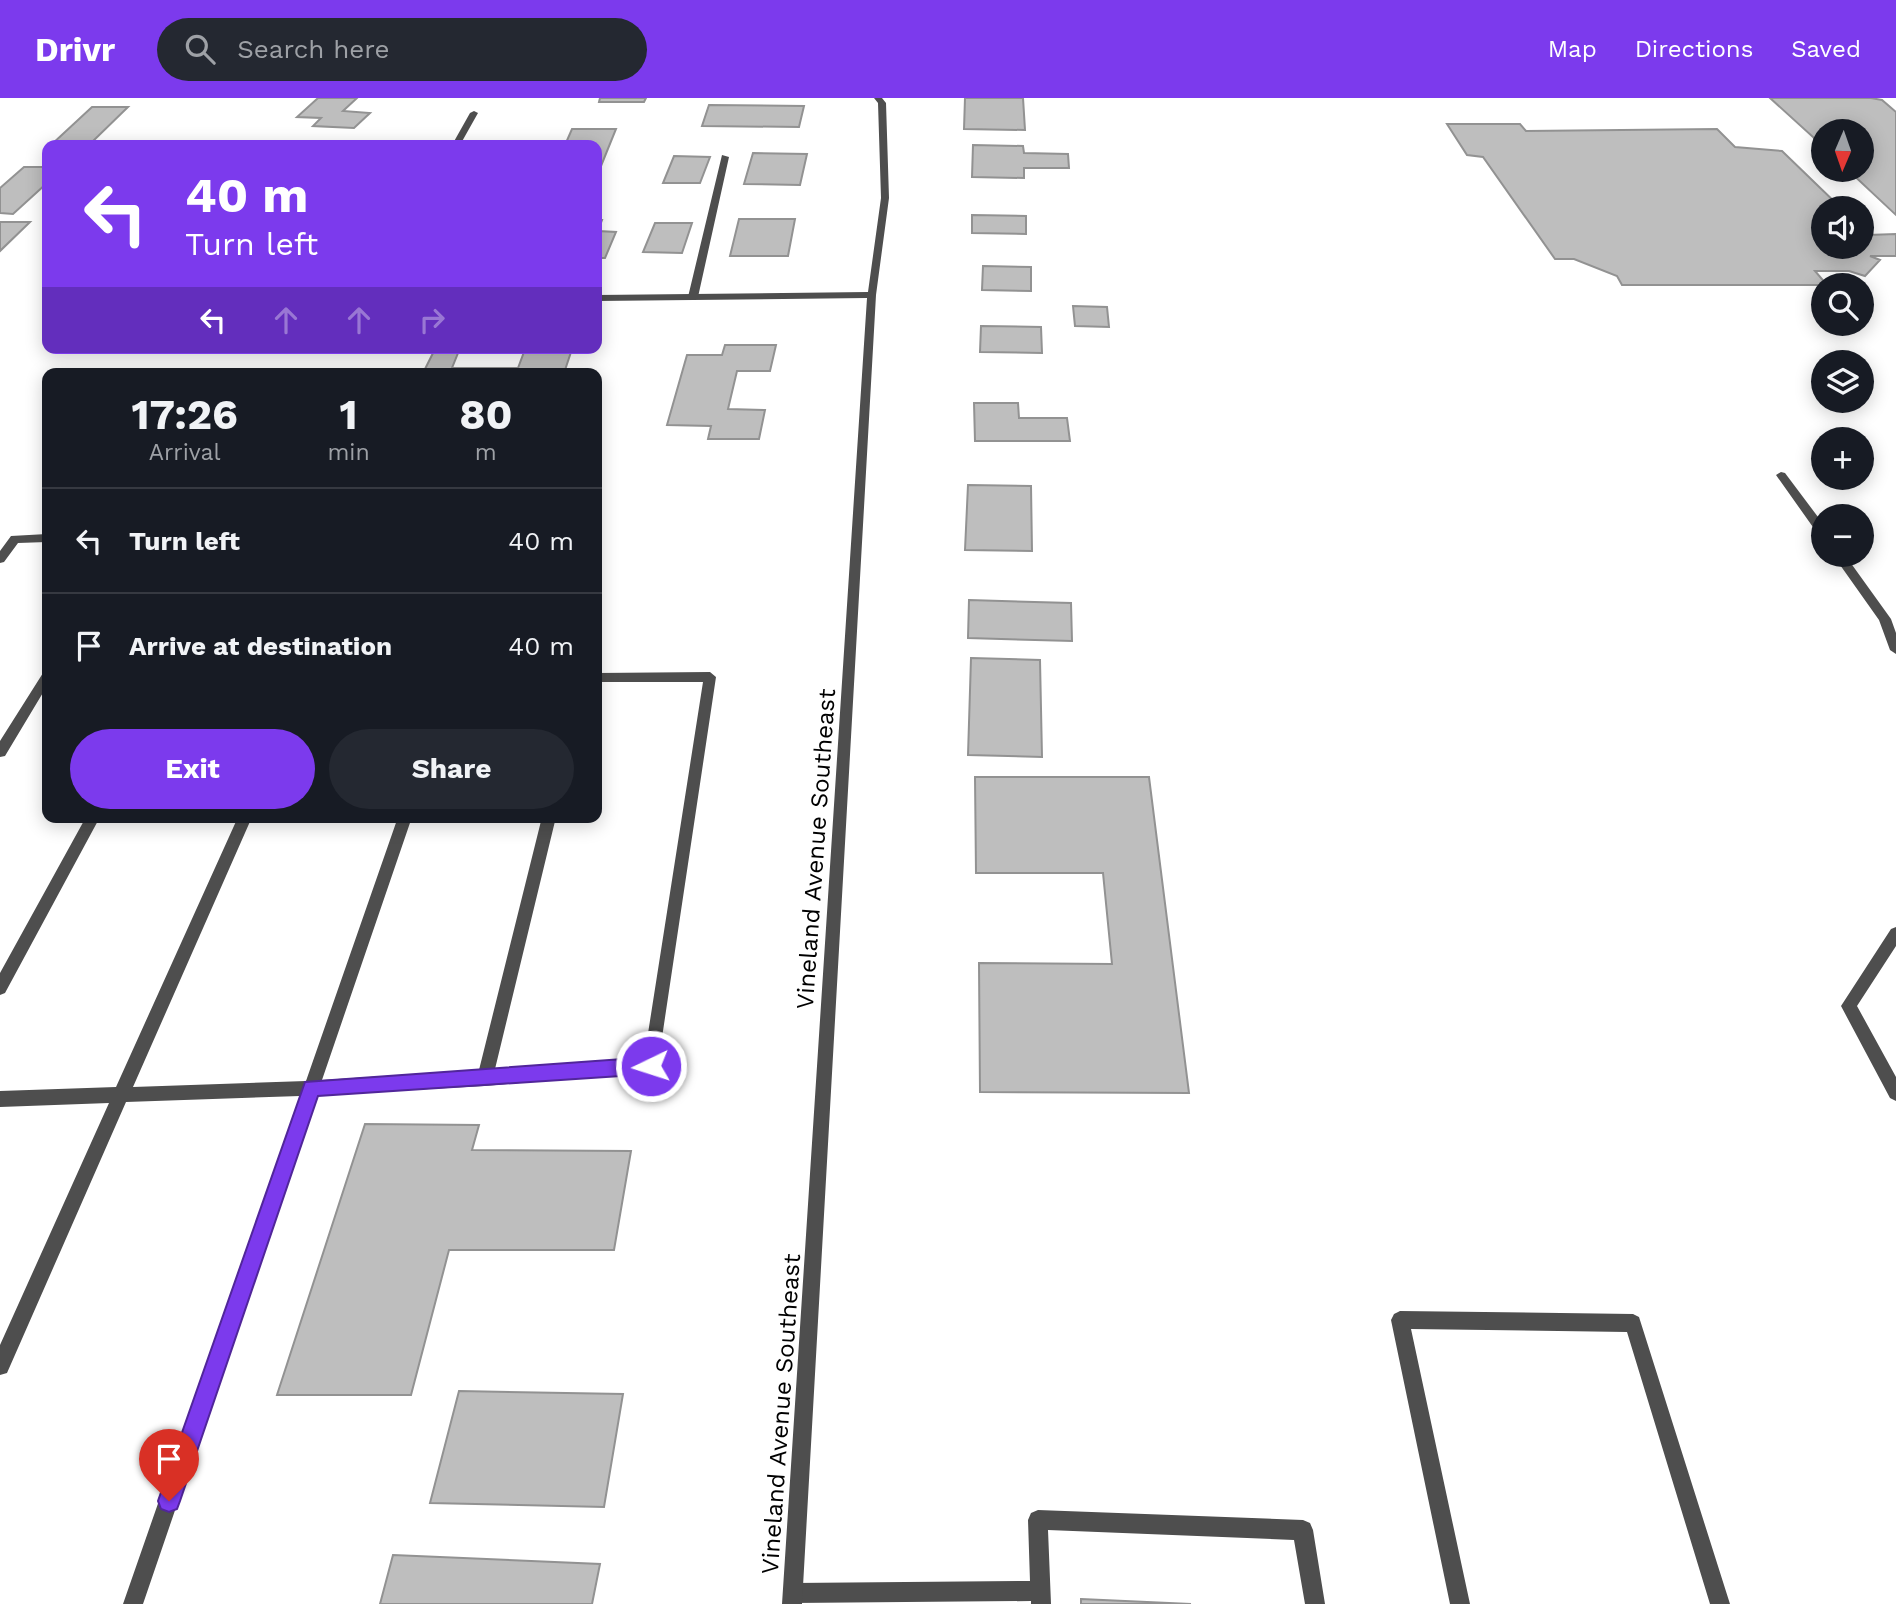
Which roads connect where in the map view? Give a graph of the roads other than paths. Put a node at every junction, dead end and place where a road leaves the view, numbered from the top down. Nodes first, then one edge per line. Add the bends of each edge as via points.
1 (878, 98) edge
2 (474, 113) dead end
3 (459, 140) edge
4 (725, 157) dead end
5 (872, 295) junction
6 (692, 297) junction
7 (602, 298) edge
8 (1781, 475) dead end
9 (1811, 516) edge
10 (42, 538) edge
11 (0, 559) edge
12 (1848, 567) edge
13 (1896, 650) edge
14 (602, 677) edge
15 (42, 684) edge
16 (0, 752) edge
17 (90, 823) edge
18 (243, 823) edge
19 (403, 823) edge
20 (549, 823) edge
21 (1896, 933) edge
22 (0, 988) edge
23 (485, 1078) junction
24 (312, 1088) junction
25 (1896, 1093) edge
26 (121, 1095) junction
27 (0, 1099) edge
28 (0, 1366) edge
29 (1041, 1598) edge
30 (792, 1599) edge
31 (133, 1604) edge
32 (1315, 1604) edge
33 (1461, 1604) edge
34 (1720, 1604) edge

1 - 5 street, Vineland Avenue Southeast via 882,103 885,198
2 - 3 street
4 - 6 street
5 - 6 street
5 - 30 street, Vineland Avenue Southeast
6 - 7 street
8 - 9 street
10 - 11 street via 15,539
12 - 13 street via 1885,619
14 - 23 street via 710,677 651,1066
15 - 16 street
17 - 22 street
18 - 26 street
19 - 24 street
20 - 23 street
21 - 25 street via 1849,1006
23 - 24 street
24 - 26 street
24 - 31 street
26 - 27 street
26 - 28 street
29 - 30 street
29 - 32 street via 1038,1520 1303,1530
33 - 34 street via 1399,1320 1633,1323

